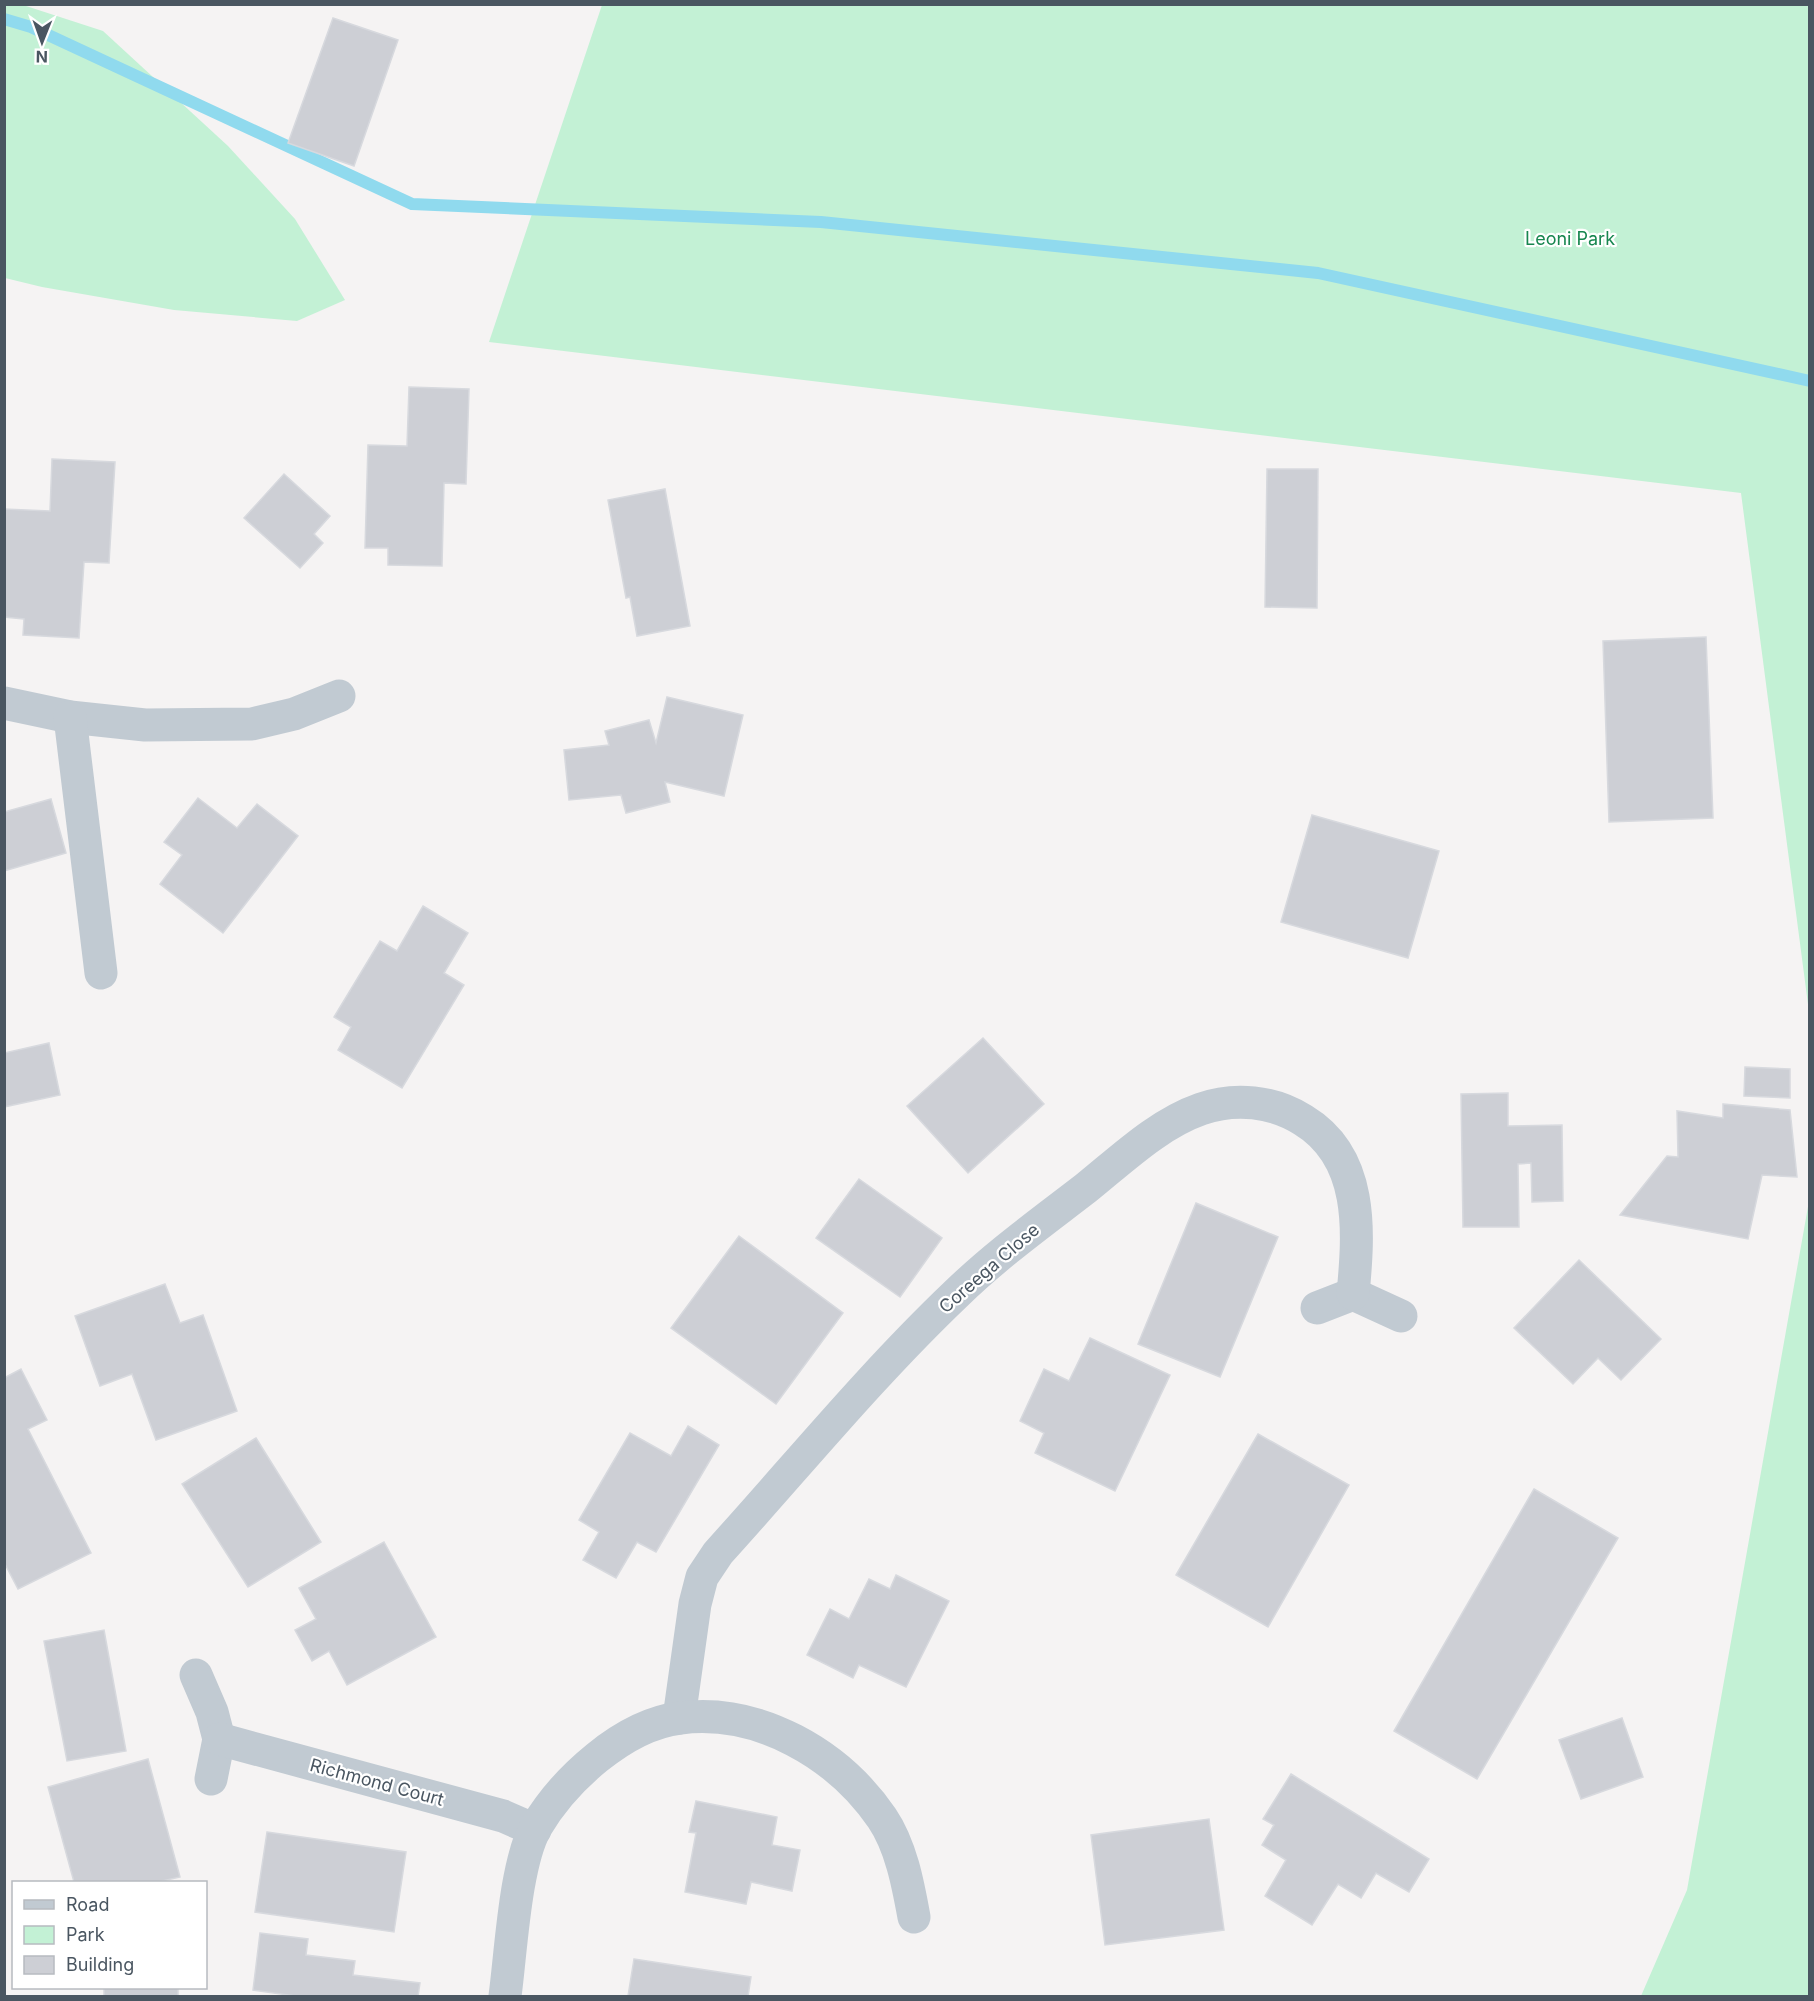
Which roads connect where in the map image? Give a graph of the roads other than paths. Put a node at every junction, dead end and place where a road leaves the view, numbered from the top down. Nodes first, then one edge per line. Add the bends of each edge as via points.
1 (339, 696) dead end
2 (4, 703) edge
3 (70, 717) junction
4 (101, 973) dead end
5 (1353, 1293) junction
6 (1317, 1308) dead end
7 (1401, 1316) dead end
8 (196, 1675) dead end
9 (679, 1718) junction
10 (219, 1739) junction
11 (211, 1779) dead end
12 (534, 1830) junction
13 (914, 1917) dead end
14 (505, 1996) edge

1 - 3 street via 294,714 252,724 145,725
2 - 3 street
3 - 4 street
5 - 6 street
5 - 7 street
5 - 9 street, Coreega Close via 1358,1215 1342,1162 1318,1129 1292,1113 1264,1103 1244,1102 1202,1108 1167,1124 957,1293 717,1554 702,1577 695,1604
8 - 10 street
9 - 12 street via 643,1730 611,1747 572,1779
9 - 13 street via 721,1717 752,1722 796,1739 827,1761 883,1819 908,1883
10 - 11 street
10 - 12 street, Richmond Court via 503,1816
12 - 14 street via 520,1876

